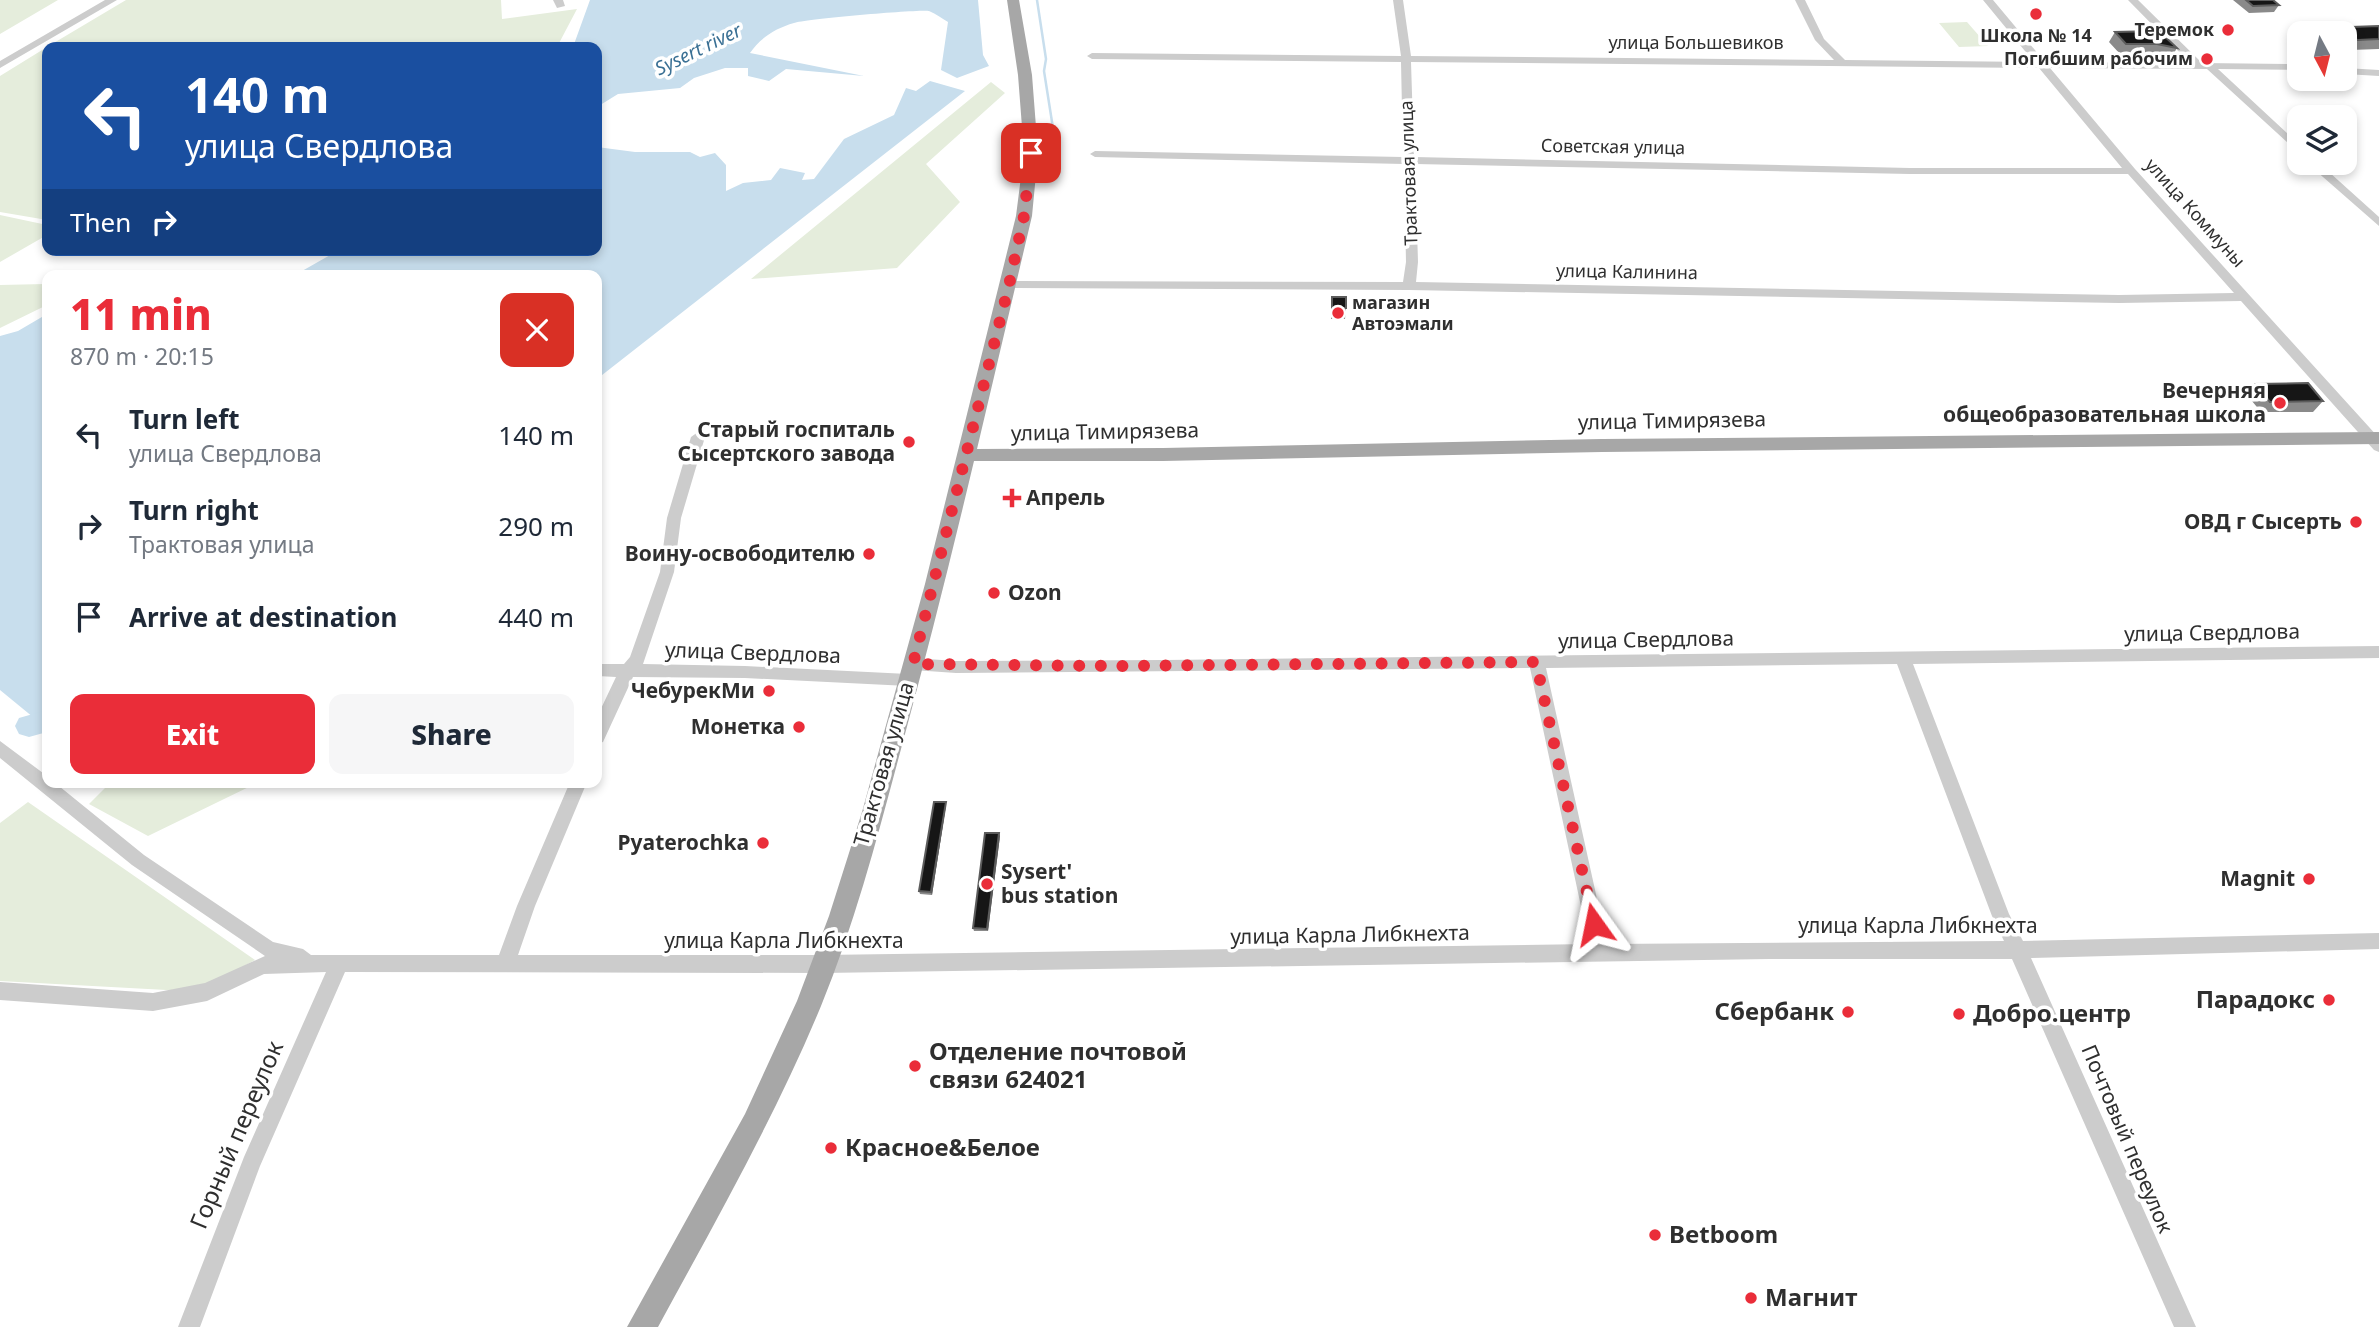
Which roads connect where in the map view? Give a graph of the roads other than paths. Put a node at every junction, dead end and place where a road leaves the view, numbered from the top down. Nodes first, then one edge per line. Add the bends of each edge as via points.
1 (112, 0) edge
2 (1013, 0) edge
3 (1398, 0) edge
4 (1800, 0) edge
5 (1988, 0) edge
6 (2133, 0) edge
7 (1092, 56) dead end
8 (1406, 59) junction
9 (1841, 61) junction
10 (2042, 64) junction
11 (0, 65) edge
12 (2203, 65) junction
13 (2287, 67) edge
14 (2357, 72) edge
15 (2379, 73) edge
16 (2287, 139) edge
17 (1095, 154) dead end
18 (1409, 160) junction
19 (2131, 172) junction
20 (2326, 175) edge
21 (2379, 223) edge
22 (1009, 285) junction
23 (1409, 286) junction
24 (2245, 297) junction
25 (698, 438) dead end
26 (2376, 441) edge
27 (966, 455) junction
28 (2379, 652) edge
29 (1903, 658) junction
30 (1536, 662) junction
31 (602, 670) edge
32 (627, 670) junction
33 (910, 672) junction
34 (602, 726) edge
35 (0, 748) edge
36 (42, 782) edge
37 (49, 788) edge
38 (576, 788) edge
39 (2379, 941) edge
40 (2018, 950) junction
41 (1600, 953) junction
42 (331, 963) junction
43 (505, 964) junction
44 (823, 964) junction
45 (0, 990) edge
46 (189, 1327) edge
47 (642, 1327) edge
48 (2185, 1327) edge

1 - 11 street
2 - 22 main road, Трактовая улица via 1031,153
3 - 8 street, Трактовая улица
4 - 9 street via 1820,40
5 - 10 street, улица Коммуны
6 - 12 street
7 - 8 street, улица Большевиков
8 - 9 street, улица Большевиков
8 - 18 street, Трактовая улица
9 - 10 street, улица Большевиков
10 - 12 street, улица Большевиков
10 - 19 street, улица Коммуны
12 - 13 street, улица Большевиков
12 - 16 street
14 - 15 street
17 - 18 street, Советская улица
18 - 19 street, Советская улица
18 - 23 street, Трактовая улица
19 - 24 street, улица Коммуны
20 - 21 street
22 - 23 street, улица Калинина
22 - 27 main road, Трактовая улица
23 - 24 street, улица Калинина via 2119,299
24 - 26 street, улица Коммуны
25 - 32 street via 674,518 667,572 637,660
26 - 27 main road, улица Тимирязева via 1893,441
27 - 33 main road, Трактовая улица
28 - 29 street, улица Свердлова
29 - 30 street, улица Свердлова
29 - 40 street, Почтовый переулок
30 - 33 street, улица Свердлова
30 - 41 street
31 - 32 street, улица Свердлова
32 - 33 street, улица Свердлова
32 - 34 street
33 - 44 main road, Трактовая улица via 873,812
35 - 36 street, улица Карла Либкнехта
37 - 42 street, улица Карла Либкнехта via 138,860 268,949
38 - 43 street
39 - 40 street, улица Карла Либкнехта
40 - 41 street, улица Карла Либкнехта
40 - 48 street, Почтовый переулок
41 - 44 street, улица Карла Либкнехта
42 - 43 street, улица Карла Либкнехта
42 - 45 street, улица Карла Либкнехта via 263,965 207,992 153,1002
42 - 46 street, Горный переулок
43 - 44 street, улица Карла Либкнехта
44 - 47 main road, Трактовая улица via 754,1123

